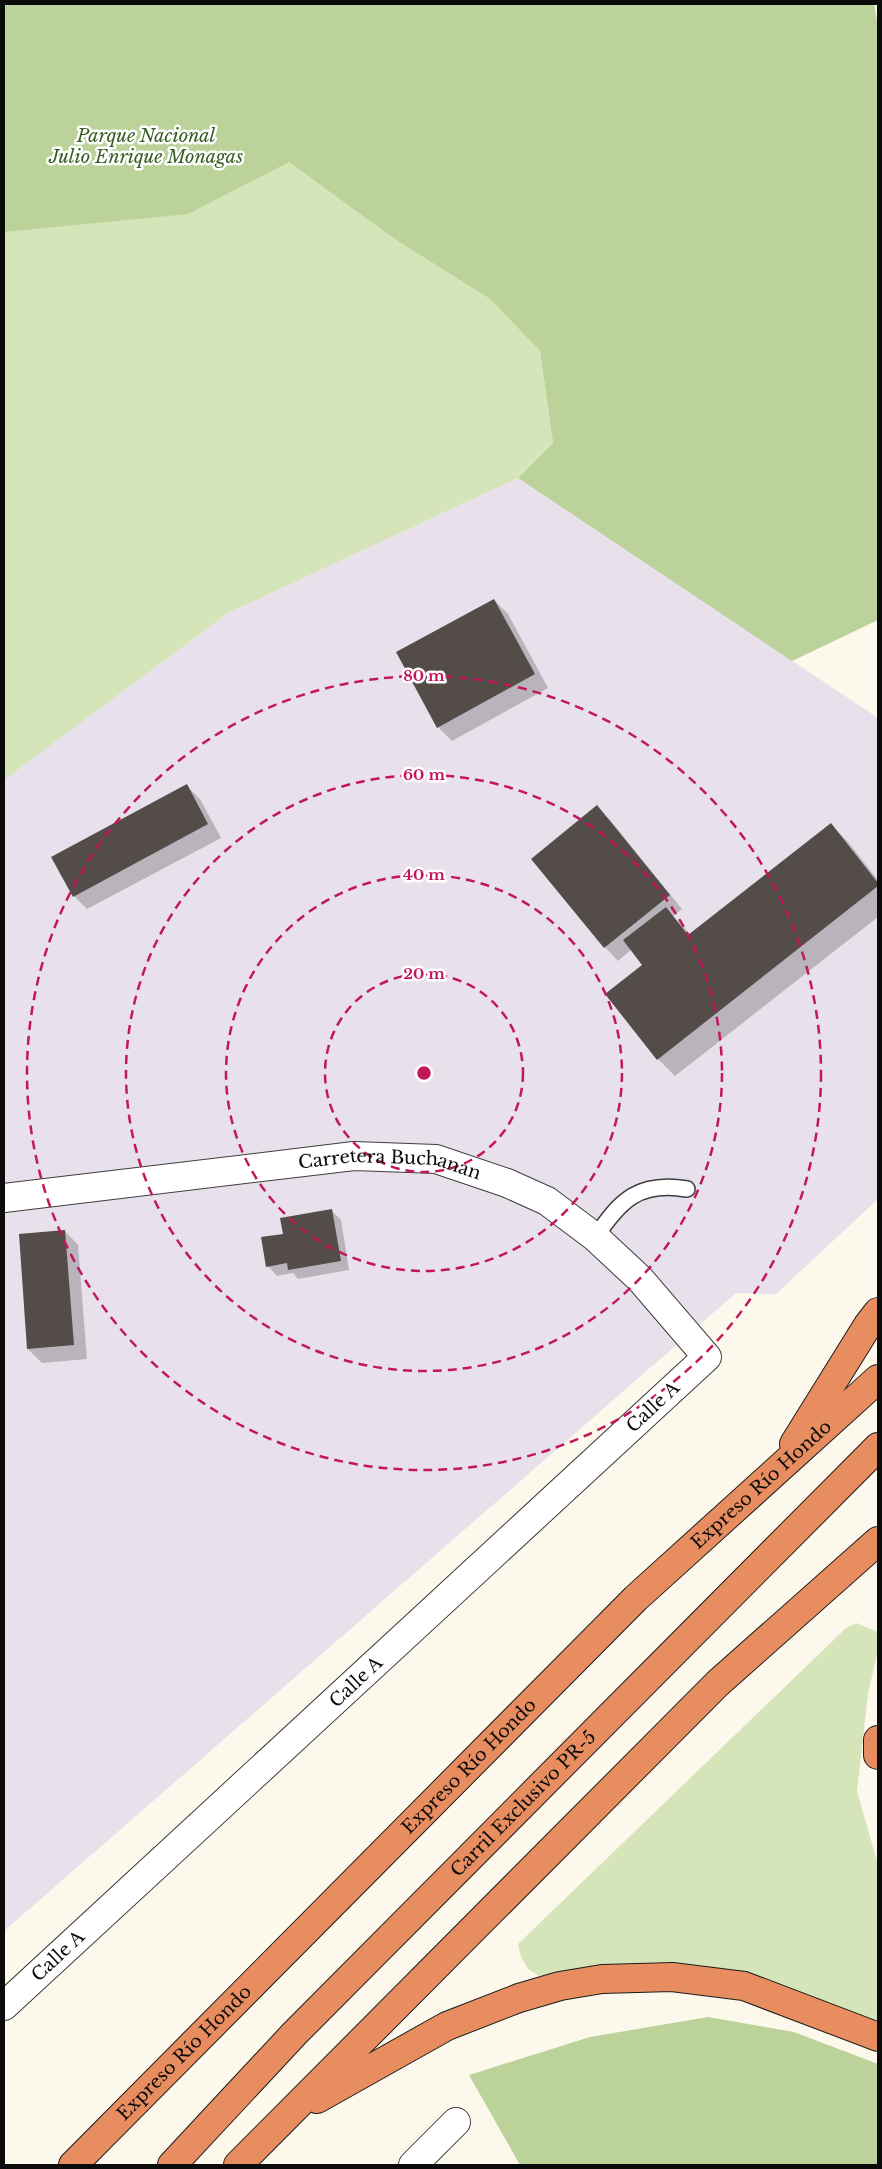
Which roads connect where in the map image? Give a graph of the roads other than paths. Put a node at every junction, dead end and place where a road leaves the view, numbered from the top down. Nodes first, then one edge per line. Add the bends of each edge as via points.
1 (687, 1189) dead end
2 (4, 1198) edge
3 (595, 1238) junction
4 (878, 1312) edge
5 (707, 1357) joint
6 (878, 1379) edge
7 (878, 1447) edge
8 (777, 1471) junction
9 (878, 1541) edge
10 (878, 1740) edge
11 (878, 1755) edge
12 (4, 2006) edge
13 (878, 2037) edge
14 (289, 2114) junction
15 (456, 2122) dead end
16 (73, 2165) edge
17 (172, 2165) edge
18 (238, 2165) edge
19 (413, 2165) edge

1 - 3 lane via 657,1187 626,1200 611,1213
2 - 3 street, Carretera Buchanan via 354,1156 436,1160 507,1183 547,1201
3 - 5 street, Carretera Buchanan via 640,1279
4 - 8 highway
5 - 12 street, Calle A
6 - 8 highway, Expreso Río Hondo
7 - 17 highway, Carril Exclusivo PR-5 via 389,1938
8 - 16 highway, Expreso Río Hondo via 636,1598
9 - 14 highway via 718,1683
10 - 11 highway
13 - 14 highway via 744,1986 672,1977 602,1979 560,1986 519,1998 447,2026
14 - 18 highway
15 - 19 street

